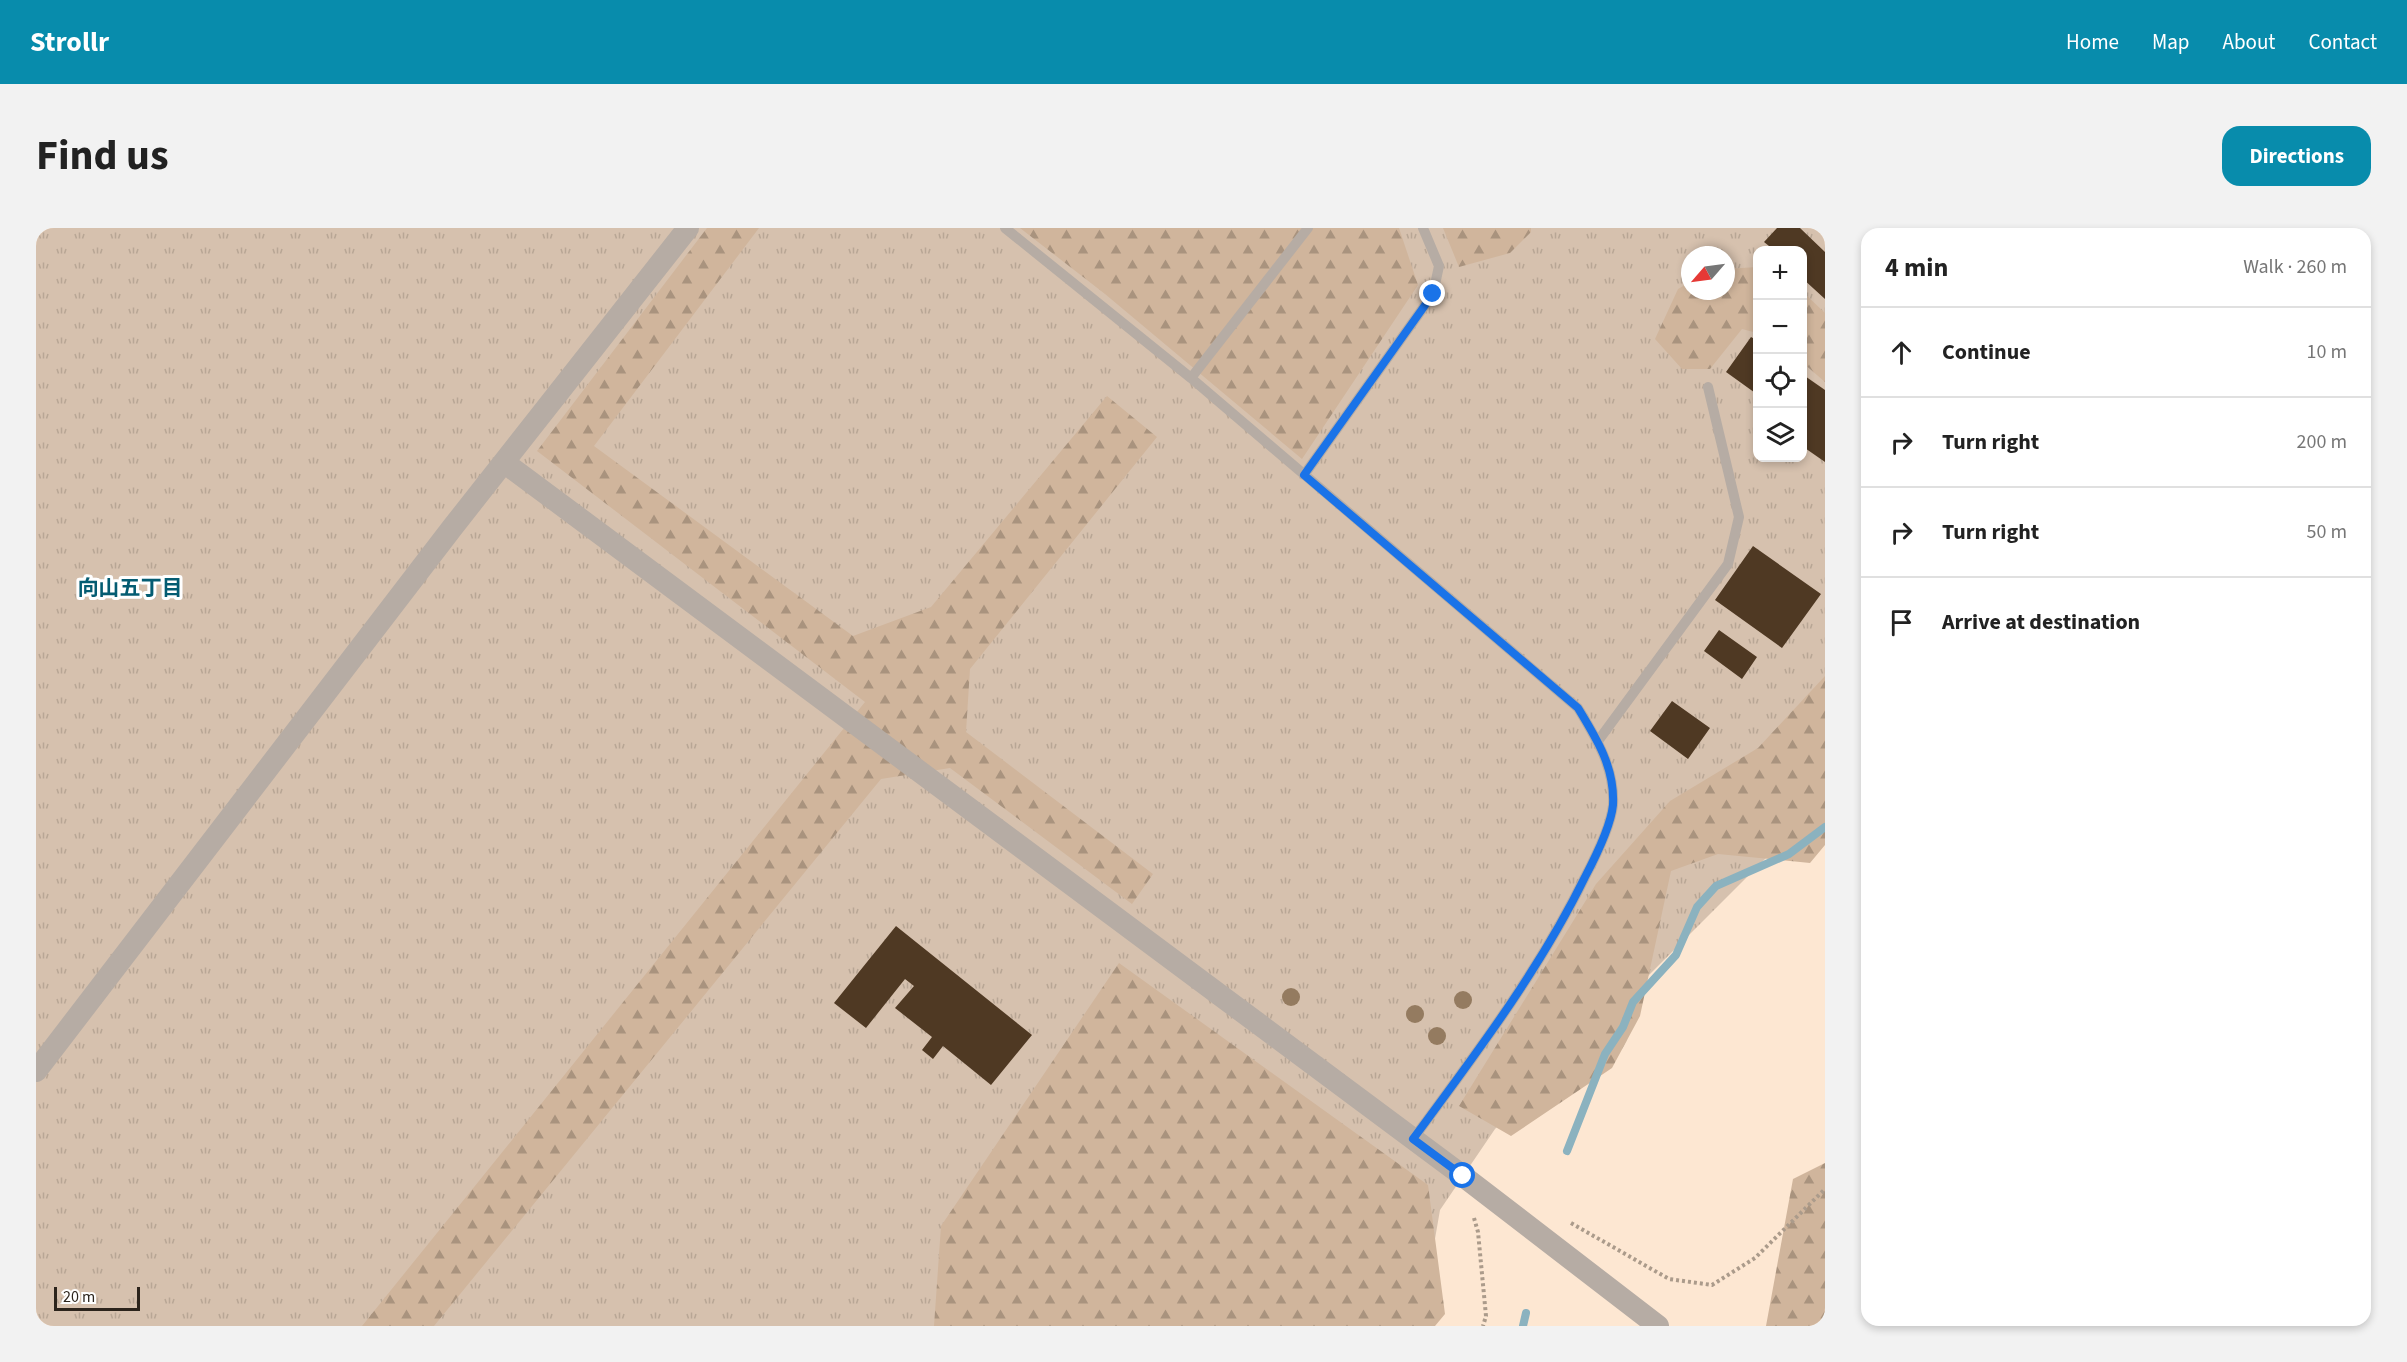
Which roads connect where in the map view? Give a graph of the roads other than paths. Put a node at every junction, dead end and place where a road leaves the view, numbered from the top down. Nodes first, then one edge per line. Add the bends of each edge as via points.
1 (688, 228) edge
2 (1005, 228) edge
3 (1308, 228) edge
4 (1423, 228) edge
5 (1191, 378) junction
6 (1708, 387) dead end
7 (505, 463) junction
8 (1304, 475) junction
9 (1598, 741) junction
10 (36, 1071) edge
11 (1413, 1139) junction
12 (1658, 1326) edge

1 - 7 street
2 - 5 lane
3 - 5 lane
4 - 8 lane via 1439,266 1433,294
5 - 8 lane
6 - 9 lane via 1739,517 1728,564
7 - 10 street
7 - 11 street
8 - 9 lane via 1578,708
9 - 11 lane via 1610,770 1613,806 1596,856 1561,926 1530,975
11 - 12 street

